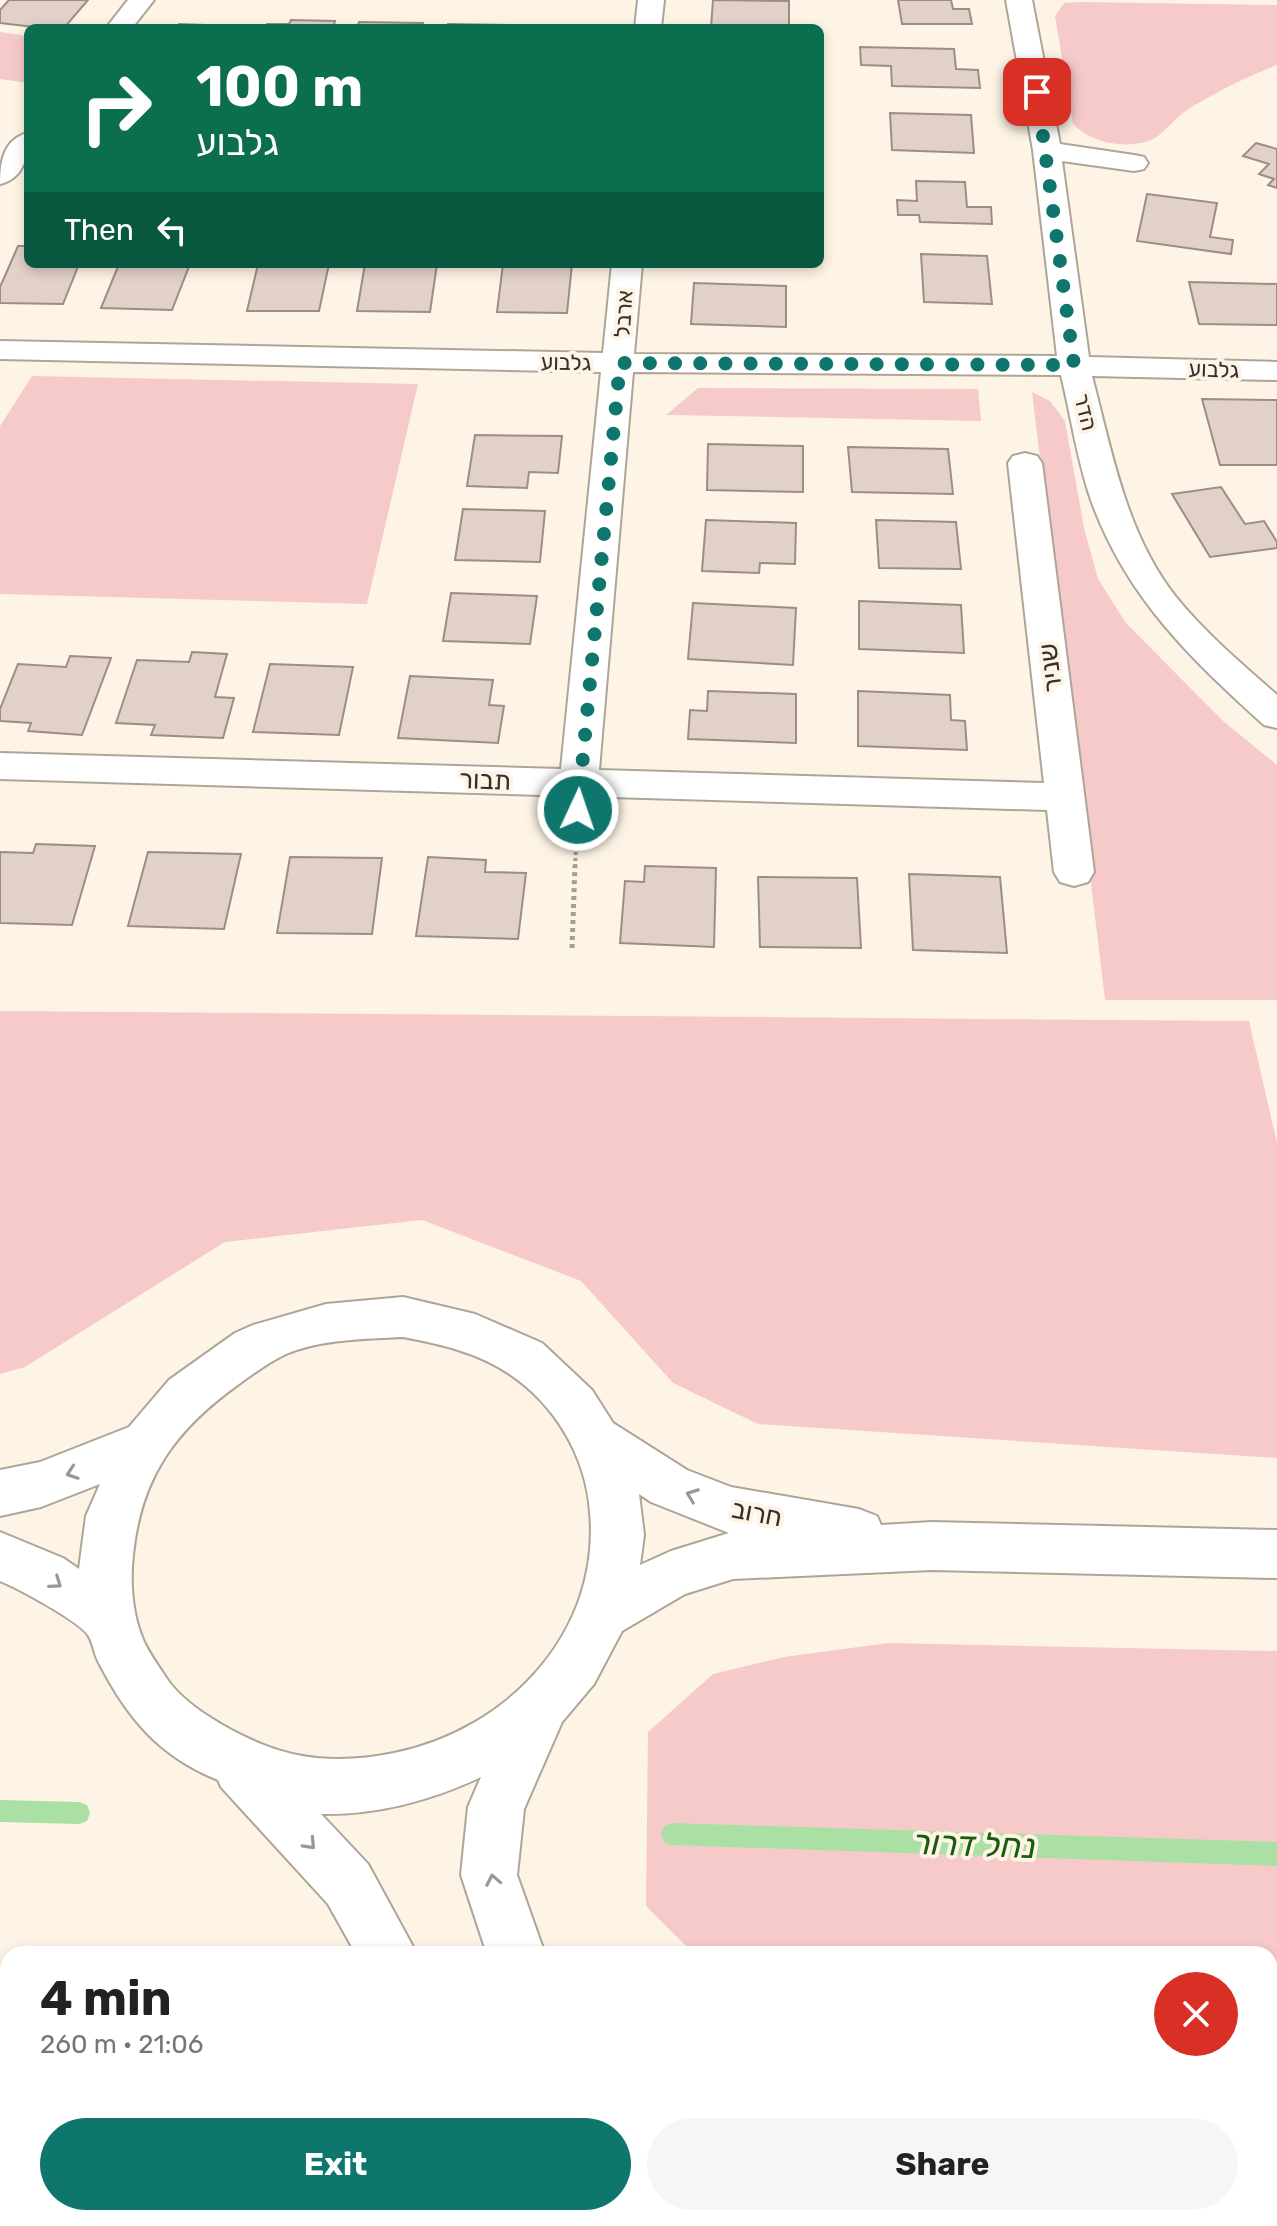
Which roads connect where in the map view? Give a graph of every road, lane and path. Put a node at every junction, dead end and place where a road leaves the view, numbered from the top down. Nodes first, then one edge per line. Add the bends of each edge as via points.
1 (141, 0) edge
2 (651, 0) edge
3 (1019, 0) edge
4 (122, 24) edge
5 (648, 24) edge
6 (24, 147) edge
7 (1047, 150) junction
8 (1134, 163) dead end
9 (0, 176) edge
10 (627, 268) edge
11 (0, 350) edge
12 (620, 363) junction
13 (1074, 365) junction
14 (1277, 371) edge
15 (1025, 463) dead end
16 (1277, 716) edge
17 (0, 766) edge
18 (579, 783) junction
19 (1065, 797) junction
20 (1074, 872) dead end
21 (572, 948) dead end
22 (597, 1439) junction
23 (141, 1445) junction
24 (0, 1493) edge
25 (932, 1546) junction
26 (1277, 1554) edge
27 (0, 1556) edge
28 (604, 1613) junction
29 (108, 1618) junction
30 (542, 1706) junction
31 (238, 1766) junction
32 (383, 1946) edge
33 (513, 1946) edge

1 - 4 street
2 - 5 street
3 - 7 street, הדר
6 - 9 street
7 - 8 street
7 - 13 street, הדר
10 - 12 street, ארבל
11 - 12 street, גלבוע
12 - 13 street, גלבוע
12 - 18 street, ארבל
13 - 14 street, גלבוע
13 - 16 street, הדר via 1107,497 1127,546 1162,603 1209,655
15 - 19 street, שניר
17 - 18 street, תבור
18 - 19 street, תבור
18 - 21 path
19 - 20 street, שניר
22 - 23 street via 571,1400 538,1368 497,1343 452,1326 403,1317 303,1328 256,1346 212,1372
25 -> 22 street, חרוב via 730,1510 669,1486
22 - 28 street via 612,1479 619,1523 617,1568
23 -> 24 street via 41,1484
23 - 29 street via 120,1486 107,1529 103,1573
25 - 26 street, חרוב
25 - 28 street, חרוב via 733,1555 671,1575
27 -> 29 street via 45,1575
28 - 30 street via 568,1677
29 - 31 street via 123,1659 153,1706 197,1744
30 - 31 street via 499,1740 451,1764 398,1780 342,1787 289,1782
33 -> 30 street via 489,1875 496,1807
31 -> 32 street via 348,1884

